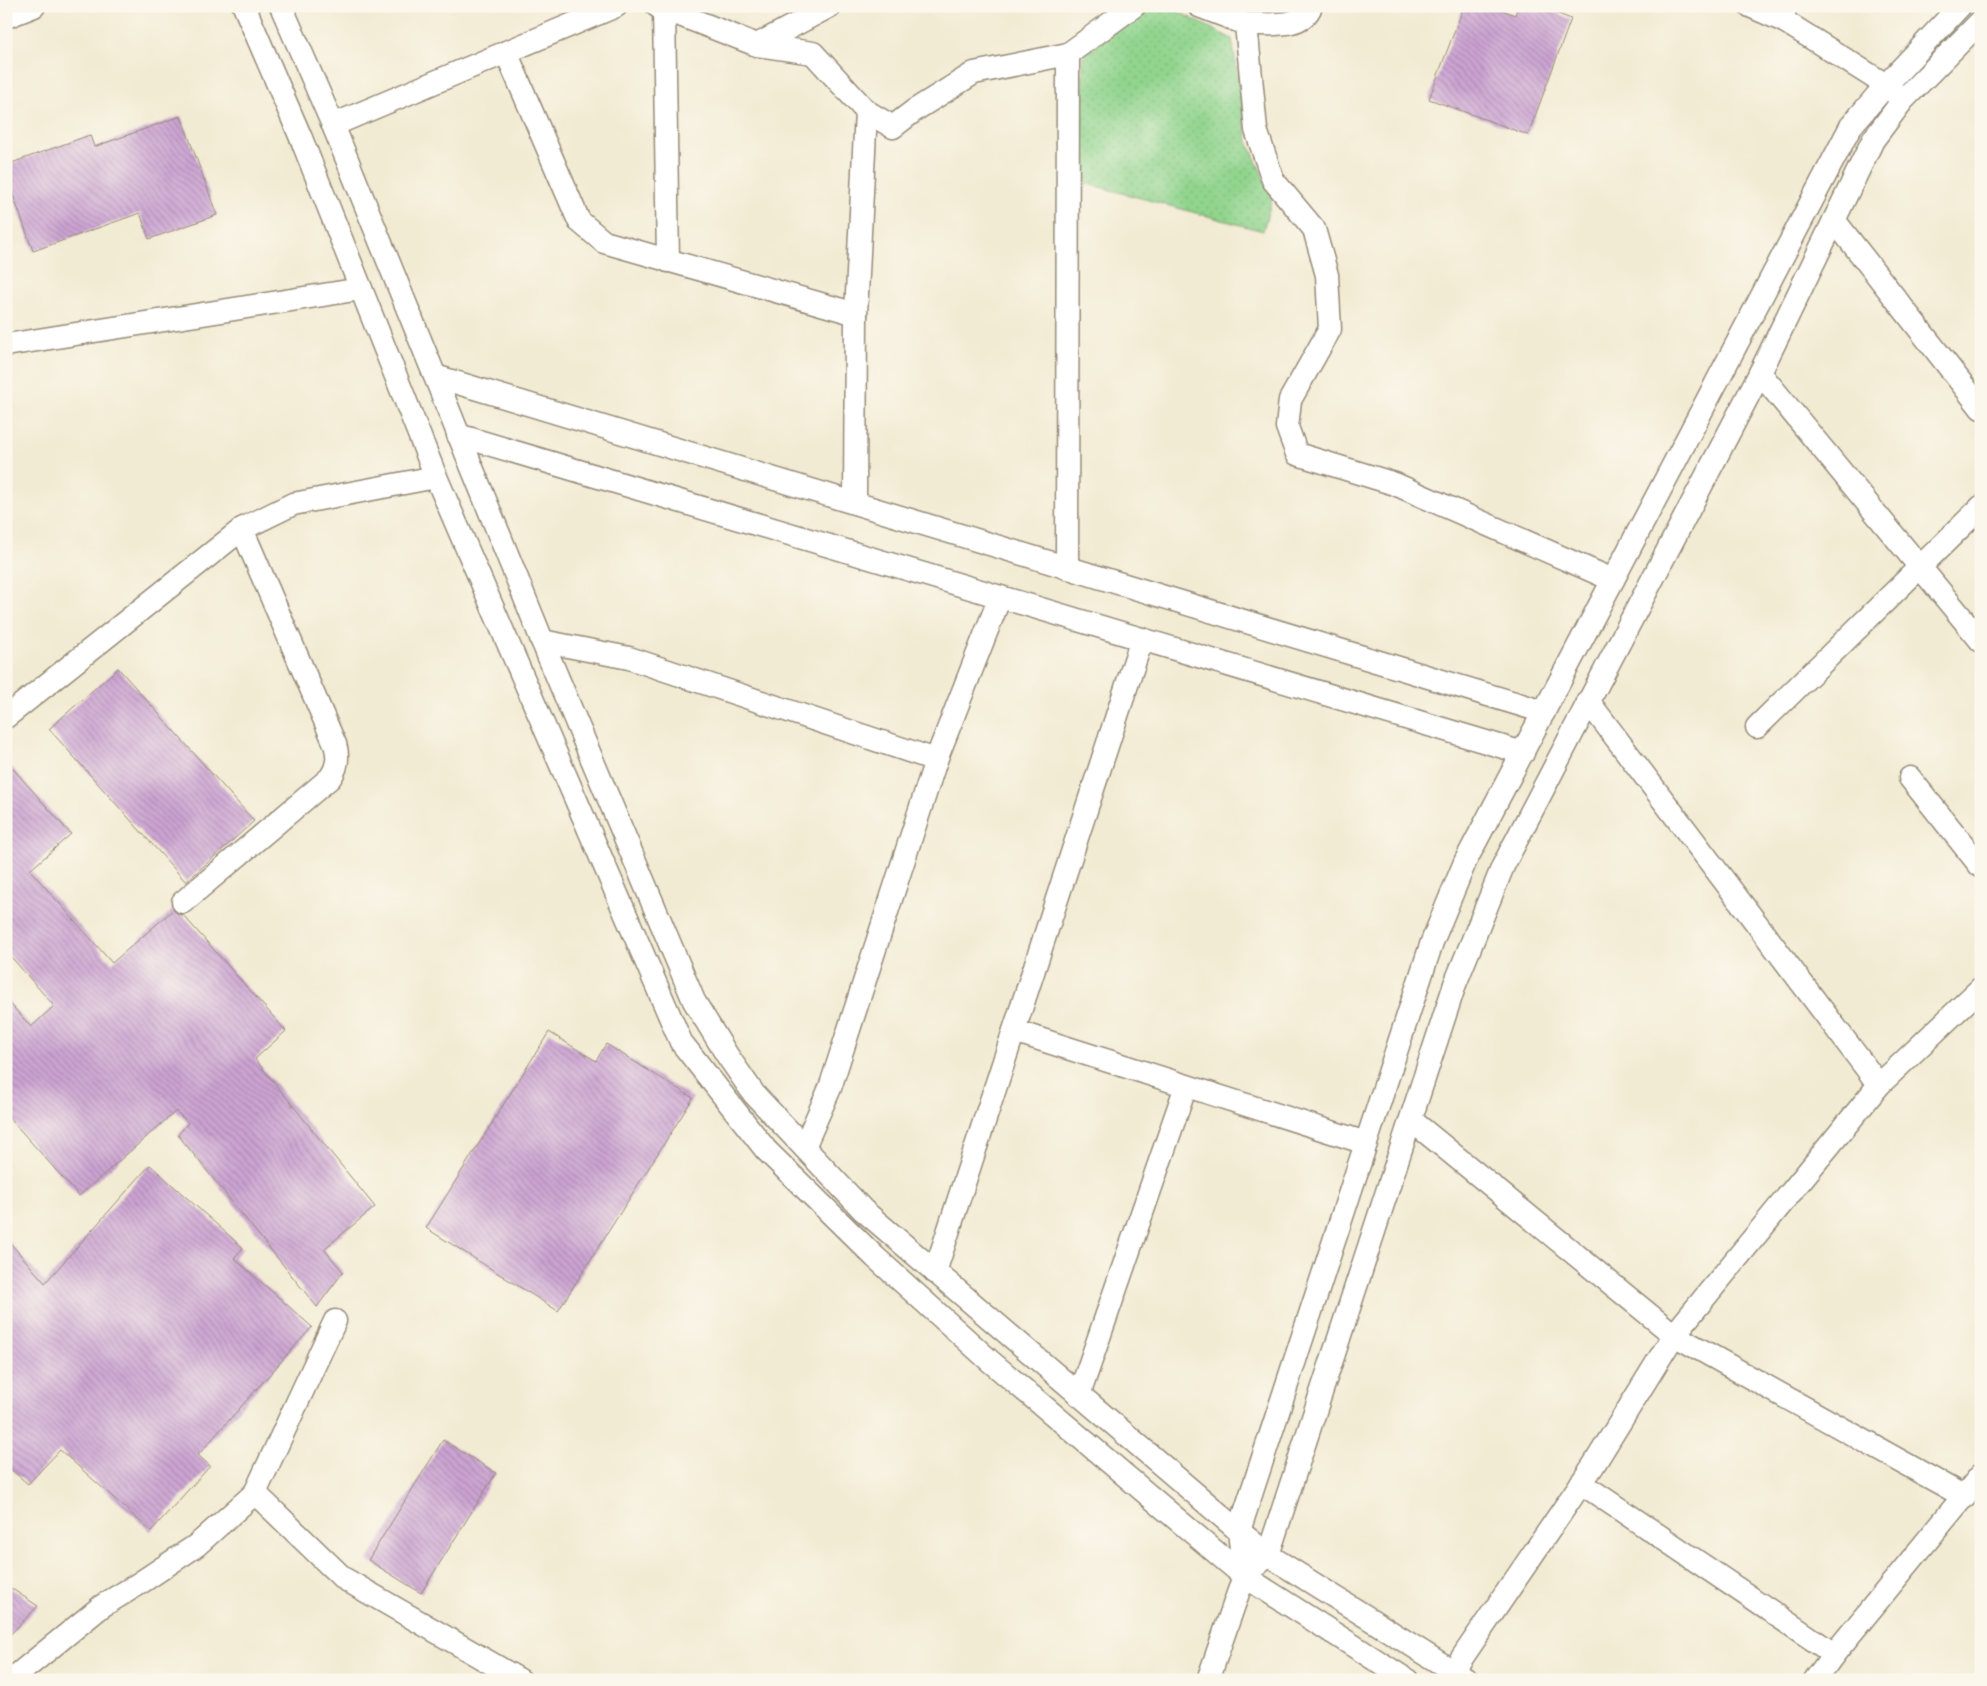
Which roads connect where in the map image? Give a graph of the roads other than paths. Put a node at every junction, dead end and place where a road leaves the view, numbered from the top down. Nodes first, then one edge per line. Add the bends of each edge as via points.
1 (34, 6) edge
2 (244, 6) edge
3 (281, 6) edge
4 (616, 6) edge
5 (830, 6) edge
6 (1134, 6) edge
7 (1199, 6) edge
8 (1311, 6) edge
9 (1750, 6) edge
10 (1960, 6) edge
11 (660, 8) edge
12 (1784, 14) edge
13 (6, 17) edge
14 (1981, 21) edge
15 (1246, 24) junction
16 (757, 45) junction
17 (506, 52) junction
18 (1068, 54) junction
19 (1886, 85) junction
20 (1903, 100) junction
21 (866, 111) junction
22 (333, 125) junction
23 (1834, 220) junction
24 (668, 261) junction
25 (361, 289) junction
26 (856, 314) junction
27 (6, 345) edge
28 (1760, 373) junction
29 (435, 376) junction
30 (1981, 408) edge
31 (458, 435) junction
32 (436, 477) junction
33 (855, 503) junction
34 (1981, 508) edge
35 (242, 529) junction
36 (1920, 567) junction
37 (1067, 568) junction
38 (1613, 580) junction
39 (1000, 597) junction
40 (1142, 639) junction
41 (542, 641) junction
42 (1981, 641) edge
43 (1588, 701) junction
44 (1544, 712) junction
45 (6, 717) edge
46 (1757, 727) dead end
47 (1522, 753) junction
48 (936, 760) junction
49 (1910, 778) dead end
50 (1981, 867) edge
51 (183, 902) dead end
52 (1981, 988) edge
53 (1014, 1031) junction
54 (1879, 1085) junction
55 (1186, 1086) junction
56 (1411, 1120) junction
57 (1366, 1143) junction
58 (804, 1147) junction
59 (935, 1272) junction
60 (335, 1320) dead end
61 (1674, 1335) junction
62 (1079, 1394) junction
63 (1981, 1475) edge
64 (1581, 1483) junction
65 (255, 1493) junction
66 (1965, 1497) junction
67 (1240, 1531) junction
68 (1268, 1555) junction
69 (1244, 1576) junction
70 (1834, 1654) junction
71 (1460, 1676) edge
72 (11, 1680) edge
73 (520, 1680) edge
74 (1208, 1680) edge
75 (1407, 1680) edge
76 (1815, 1680) edge

1 - 13 street
2 - 25 street
3 - 22 street
4 - 17 street
5 - 16 street
6 - 18 street
7 - 15 street
8 - 15 street via 1306,16 1293,22
9 - 12 street
10 - 19 street
11 - 16 street
11 - 24 street
12 - 19 street
14 - 20 street
15 - 38 street via 1256,130 1273,180 1314,229 1327,275 1330,329 1290,400 1287,427 1297,454 1394,484
16 - 21 street via 813,53
17 - 22 street
17 - 24 street via 579,221 604,242
18 - 21 street via 974,73 893,127
18 - 37 street
19 - 20 street
19 - 38 street via 1851,126
20 - 23 street via 1874,140
21 - 26 street
22 - 29 street
23 - 28 street
23 - 30 street
24 - 26 street
25 - 27 street
25 - 32 street
26 - 33 street
28 - 36 street
28 - 43 street
29 - 31 street
29 - 33 street
31 - 39 street
31 - 41 street
32 - 35 street via 293,504
32 - 69 street via 681,1042 766,1150 875,1257 990,1361
33 - 37 street
34 - 36 street
35 - 45 street
35 - 51 street via 338,759 330,778
36 - 42 street
36 - 46 street
37 - 44 street
38 - 44 street
39 - 40 street
39 - 48 street
40 - 47 street
40 - 53 street
41 - 48 street via 629,658
41 - 58 street via 694,1001 754,1094
43 - 54 street
43 - 56 street via 1503,866 1455,984
44 - 47 street
47 - 57 street via 1465,862 1432,942
48 - 58 street via 830,1088
49 - 50 street
52 - 54 street
53 - 55 street
53 - 59 street
54 - 61 street
55 - 57 street
55 - 62 street
56 - 61 street
56 - 68 street
57 - 67 street
58 - 59 street via 863,1210
59 - 62 street
60 - 65 street
61 - 64 street
61 - 66 street
62 - 67 street
63 - 66 street
64 - 70 street
64 - 71 street
65 - 72 street via 197,1545 102,1606
65 - 73 street via 343,1578
66 - 70 street
67 - 68 street
67 - 69 street
68 - 69 street
68 - 71 street
69 - 74 street
69 - 75 street
70 - 76 street

